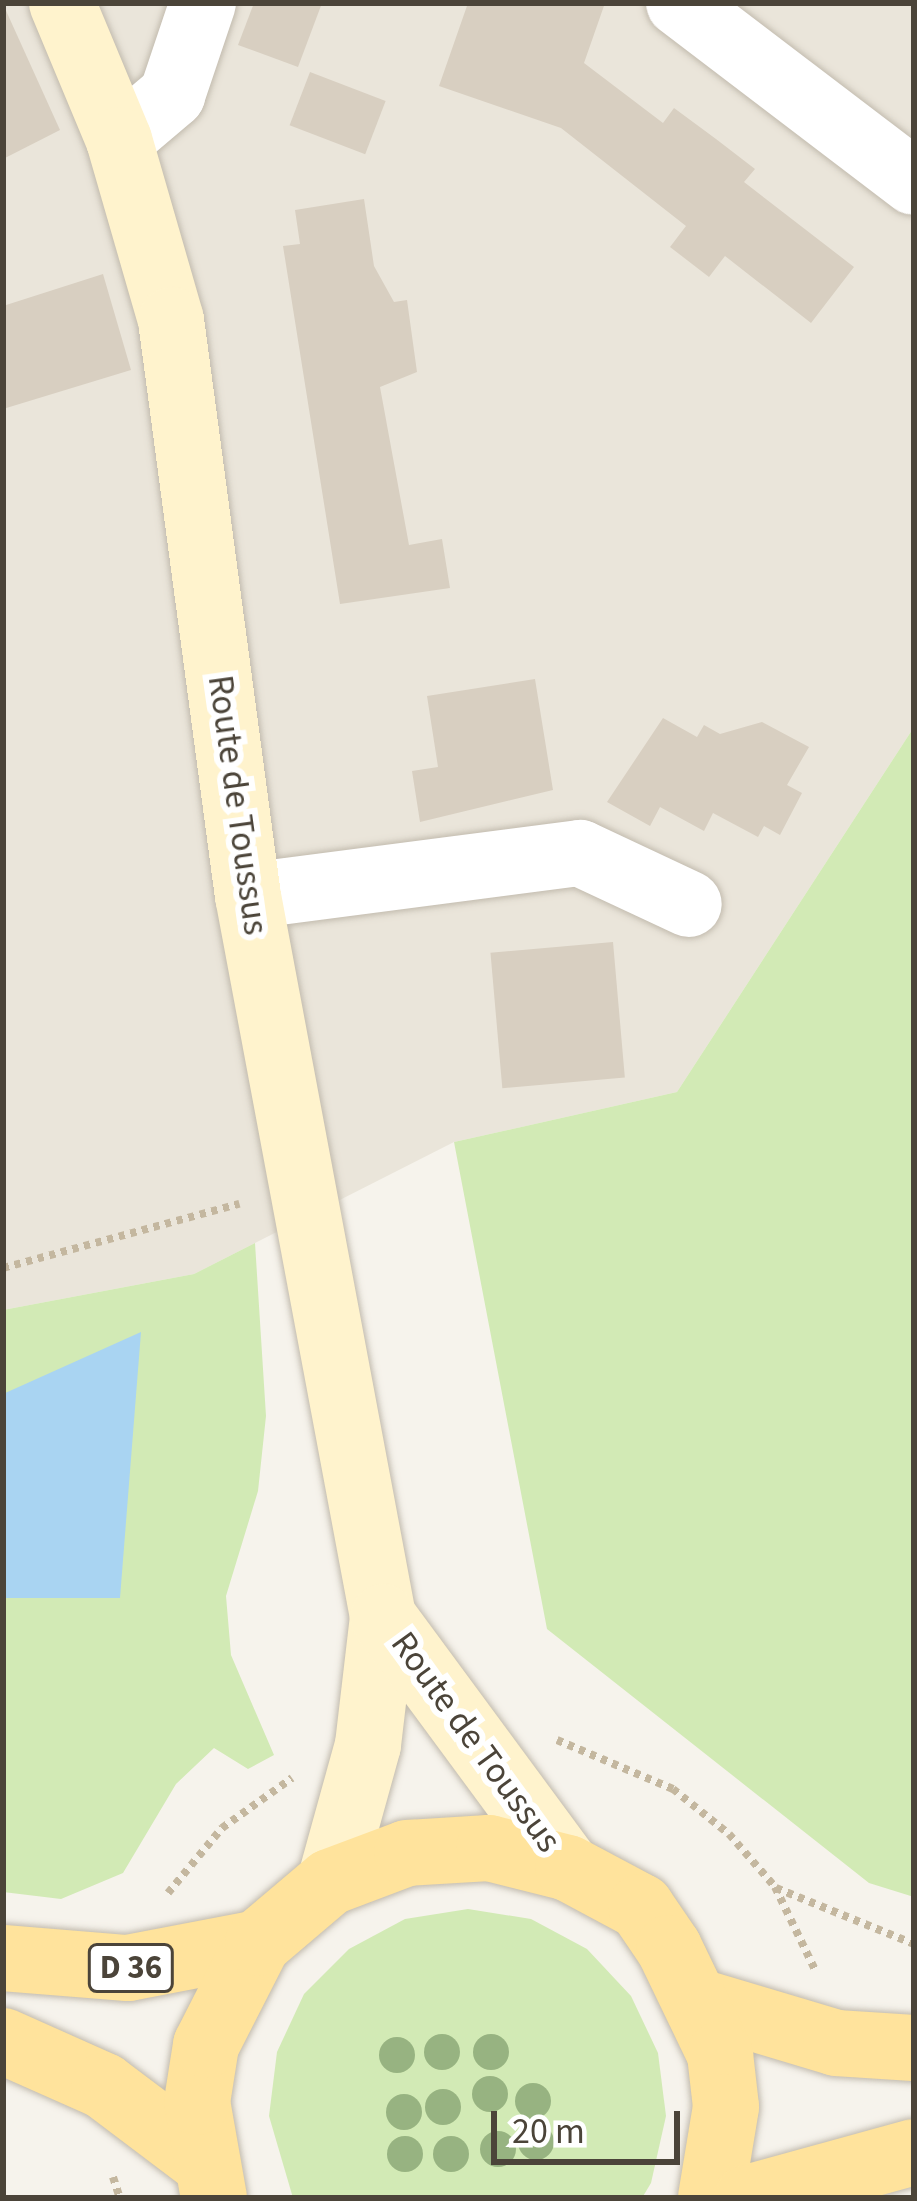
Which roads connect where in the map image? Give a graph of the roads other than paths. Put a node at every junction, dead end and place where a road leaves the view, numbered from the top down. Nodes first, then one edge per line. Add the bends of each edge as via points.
1 (62, 3) edge
2 (203, 3) edge
3 (679, 3) edge
4 (119, 140) junction
5 (914, 182) edge
6 (248, 896) junction
7 (689, 904) dead end
8 (383, 1617) junction
9 (568, 1868) junction
10 (330, 1882) junction
11 (258, 1943) junction
12 (3, 1958) edge
13 (703, 2003) junction
14 (3, 2041) edge
15 (914, 2048) edge
16 (914, 2152) edge
17 (208, 2179) edge
18 (711, 2198) edge
19 (747, 2198) edge

1 - 4 street, Route de Toussus
2 - 4 street via 172,95
3 - 5 street
4 - 6 street, Route de Toussus via 171,320
6 - 7 street via 580,853
6 - 8 street, Route de Toussus
8 - 9 street, Route de Toussus
8 - 10 street, Route de Toussus via 368,1745
9 - 10 main road via 489,1848 407,1853
9 - 13 main road via 641,1907
10 - 11 main road
11 - 12 main road, D 36 via 128,1968
11 - 17 main road via 206,2045
13 - 15 main road via 836,2043
13 - 18 main road via 726,2107
14 - 17 main road via 104,2086
16 - 19 main road

